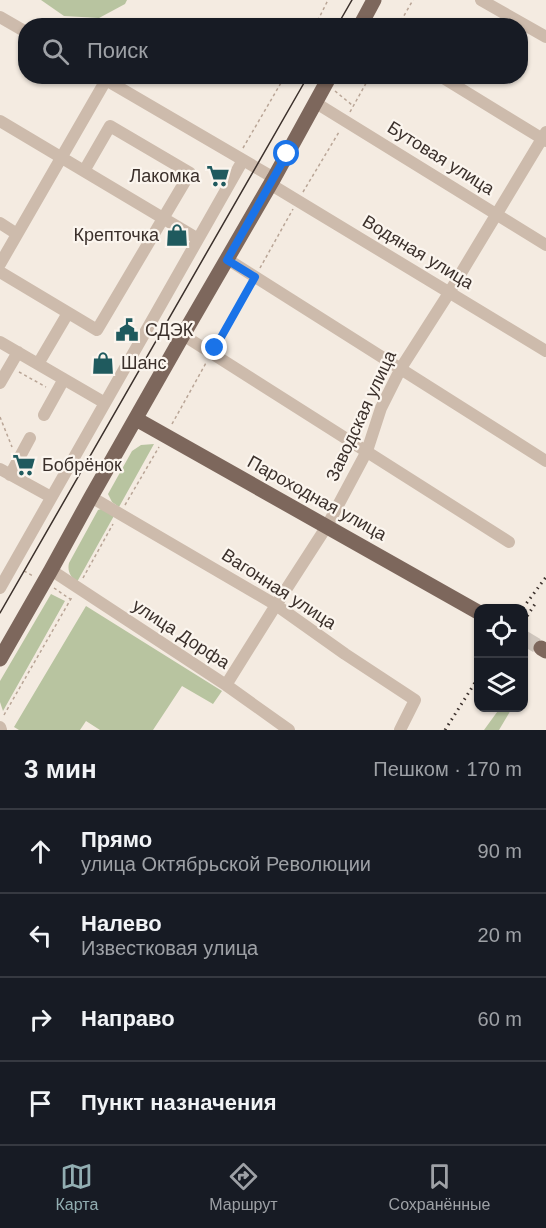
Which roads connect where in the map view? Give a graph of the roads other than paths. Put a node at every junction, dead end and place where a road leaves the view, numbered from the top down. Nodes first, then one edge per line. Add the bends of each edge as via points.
1 (374, 0) edge
2 (481, 0) edge
3 (0, 17) edge
4 (364, 18) edge
5 (513, 18) edge
6 (18, 27) edge
7 (528, 27) edge
8 (546, 37) edge
9 (101, 84) edge
10 (114, 84) edge
11 (326, 84) edge
12 (454, 84) edge
13 (316, 103) junction
14 (0, 121) edge
15 (545, 137) edge
16 (62, 158) junction
17 (243, 160) junction
18 (84, 171) junction
19 (272, 181) junction
20 (496, 214) junction
21 (164, 218) junction
22 (0, 223) edge
23 (17, 234) junction
24 (198, 239) junction
25 (546, 245) edge
26 (227, 260) junction
27 (0, 264) edge
28 (0, 272) edge
29 (450, 293) junction
30 (68, 313) junction
31 (183, 335) junction
32 (0, 342) edge
33 (546, 351) edge
34 (18, 352) junction
35 (38, 364) junction
36 (401, 368) junction
37 (64, 379) junction
38 (0, 383) edge
39 (105, 403) junction
40 (44, 414) dead end
41 (136, 419) junction
42 (30, 438) dead end
43 (367, 451) junction
44 (546, 461) edge
45 (5, 472) edge
46 (51, 497) junction
47 (91, 497) junction
48 (327, 526) junction
49 (509, 542) dead end
50 (51, 570) junction
51 (0, 588) edge
52 (276, 605) junction
53 (474, 610) edge
54 (0, 659) edge
55 (226, 685) junction
56 (289, 730) edge
57 (400, 730) edge

1 - 4 main road
2 - 5 street
3 - 6 street
7 - 8 street
9 - 16 street
10 - 17 street, Водяная улица
11 - 13 main road
12 - 15 street
13 - 19 main road
13 - 20 street, Бутовая улица
14 - 16 street
15 - 20 street, Заводская улица
16 - 18 street
16 - 23 street
17 - 19 street, Водяная улица
17 - 24 street
18 - 21 street
18 - 21 street via 110,126 190,173
19 - 26 main road
19 - 29 street, Водяная улица
20 - 25 street, Бутовая улица
20 - 29 street, Заводская улица
21 - 24 street
21 - 30 street via 97,330
22 - 23 street
23 - 27 street
24 - 39 street
26 - 31 main road
26 - 36 street
28 - 30 street
29 - 33 street, Водяная улица
29 - 36 street, Заводская улица
30 - 35 street
31 - 41 main road
31 - 43 street
32 - 34 street
34 - 35 street
34 - 38 street
35 - 37 street
36 - 43 street, Заводская улица via 381,408
36 - 44 street
37 - 39 street
37 - 40 street
39 - 46 street
41 - 47 main road
41 - 48 main road, Пароходная улица
42 - 45 street via 18,460
43 - 48 street, Заводская улица
43 - 49 street
45 - 46 street
46 - 51 street
47 - 50 main road
47 - 52 street, Вагонная улица
48 - 52 street, Заводская улица
48 - 53 main road, Пароходная улица
50 - 54 main road
50 - 55 street, улица Дорфа
52 - 55 street, Заводская улица
52 - 57 street, Вагонная улица via 415,700
55 - 56 street, улица Дорфа

